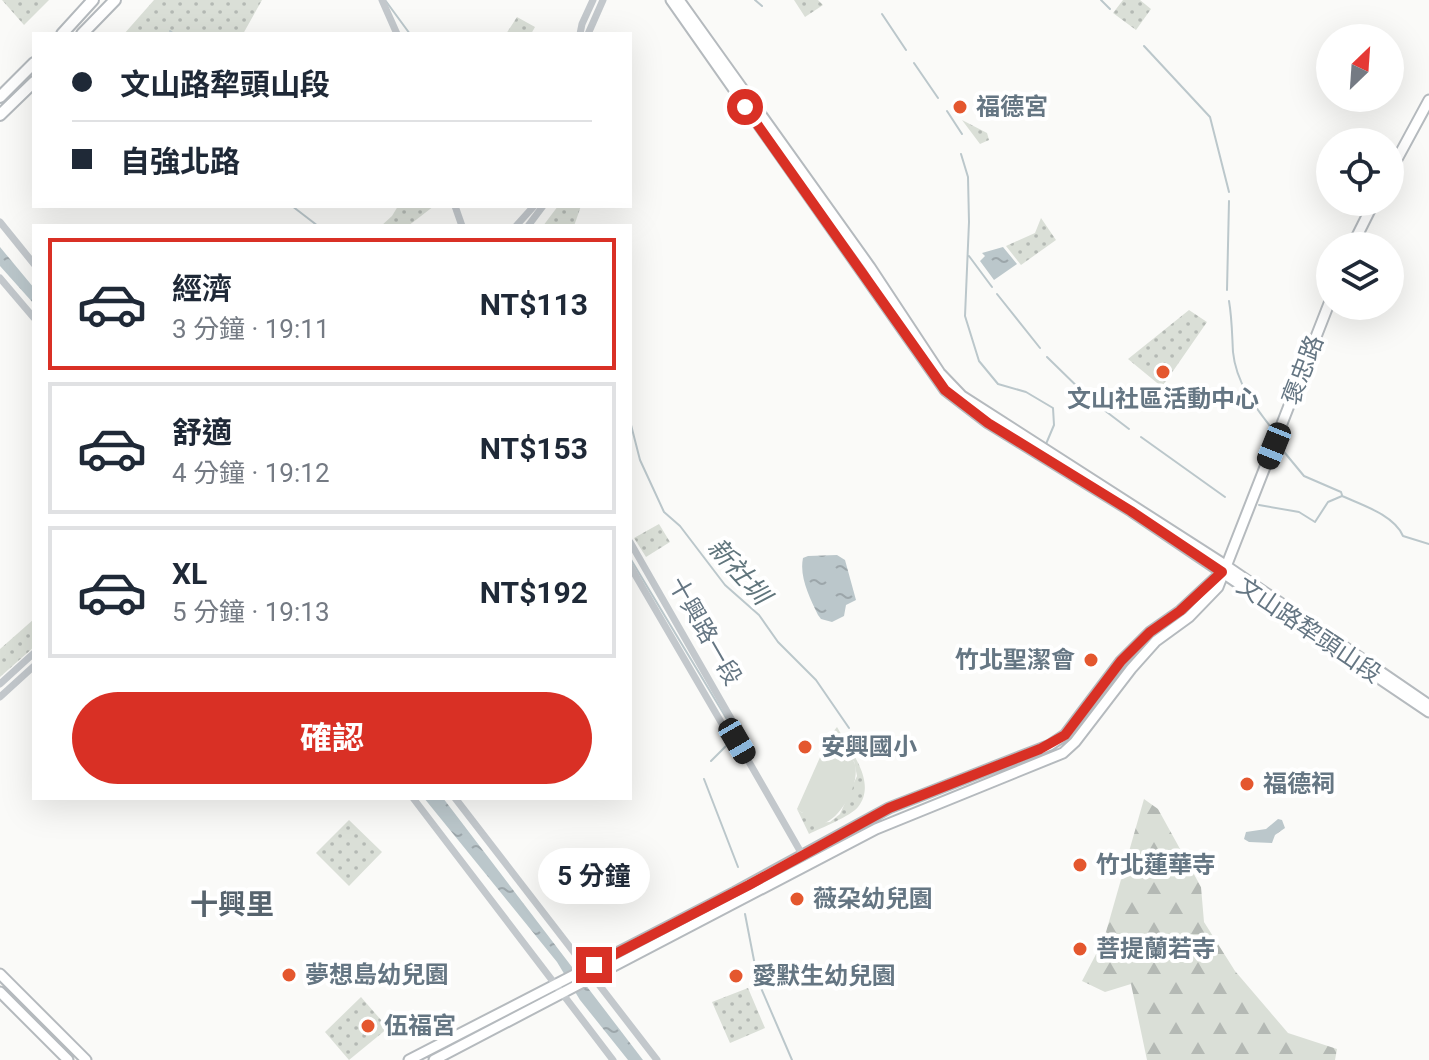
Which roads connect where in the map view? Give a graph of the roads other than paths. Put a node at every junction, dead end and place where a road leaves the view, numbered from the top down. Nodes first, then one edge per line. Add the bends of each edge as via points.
1 (93, 0) edge
2 (115, 0) edge
3 (382, 0) edge
4 (593, 0) edge
5 (603, 0) edge
6 (671, 0) edge
7 (679, 0) edge
8 (64, 32) edge
9 (84, 32) edge
10 (396, 32) edge
11 (580, 32) edge
12 (589, 32) edge
13 (32, 65) edge
14 (32, 84) edge
15 (0, 97) edge
16 (1429, 100) edge
17 (0, 115) edge
18 (1404, 147) edge
19 (532, 208) edge
20 (0, 222) edge
21 (518, 224) edge
22 (32, 262) edge
23 (0, 278) edge
24 (32, 316) edge
25 (1322, 320) edge
26 (632, 545) edge
27 (1224, 568) junction
28 (632, 569) edge
29 (32, 655) edge
30 (32, 668) edge
31 (0, 684) edge
32 (0, 697) edge
33 (1429, 705) edge
34 (1429, 712) edge
35 (737, 741) junction
36 (415, 800) edge
37 (457, 800) edge
38 (803, 856) junction
39 (0, 974) edge
40 (588, 974) junction
41 (563, 987) junction
42 (0, 992) edge
43 (68, 1060) edge
44 (86, 1060) edge
45 (409, 1060) edge
46 (434, 1060) edge
47 (613, 1060) edge
48 (657, 1060) edge

1 - 8 highway
2 - 9 highway
3 - 10 street
4 - 11 street
5 - 12 street
6 - 27 main road, 文山路犂頭山段 via 945,390 988,423
7 - 27 main road, 文山路犂頭山段 via 950,385
13 - 15 highway
14 - 17 highway
16 - 18 main road
19 - 21 street
20 - 22 street
23 - 24 street
25 - 27 main road, 褒忠路
26 - 35 street, 十興路一段 via 734,723
27 - 33 main road, 文山路犂頭山段
27 - 34 main road, 文山路犂頭山段
27 - 38 main road, 褒忠路 via 1121,661 1065,735 889,808
27 - 40 main road, 褒忠路 via 1207,601 1156,641 1063,753 876,829
28 - 35 street, 十興路一段 via 728,734
29 - 31 street
30 - 32 street
35 - 38 street, 十興路一段
36 - 41 street
37 - 40 street
38 - 40 main road, 褒忠路
39 - 44 main road
40 - 41 main road
40 - 48 street
41 - 45 main road
41 - 46 main road
41 - 47 street
42 - 43 main road

